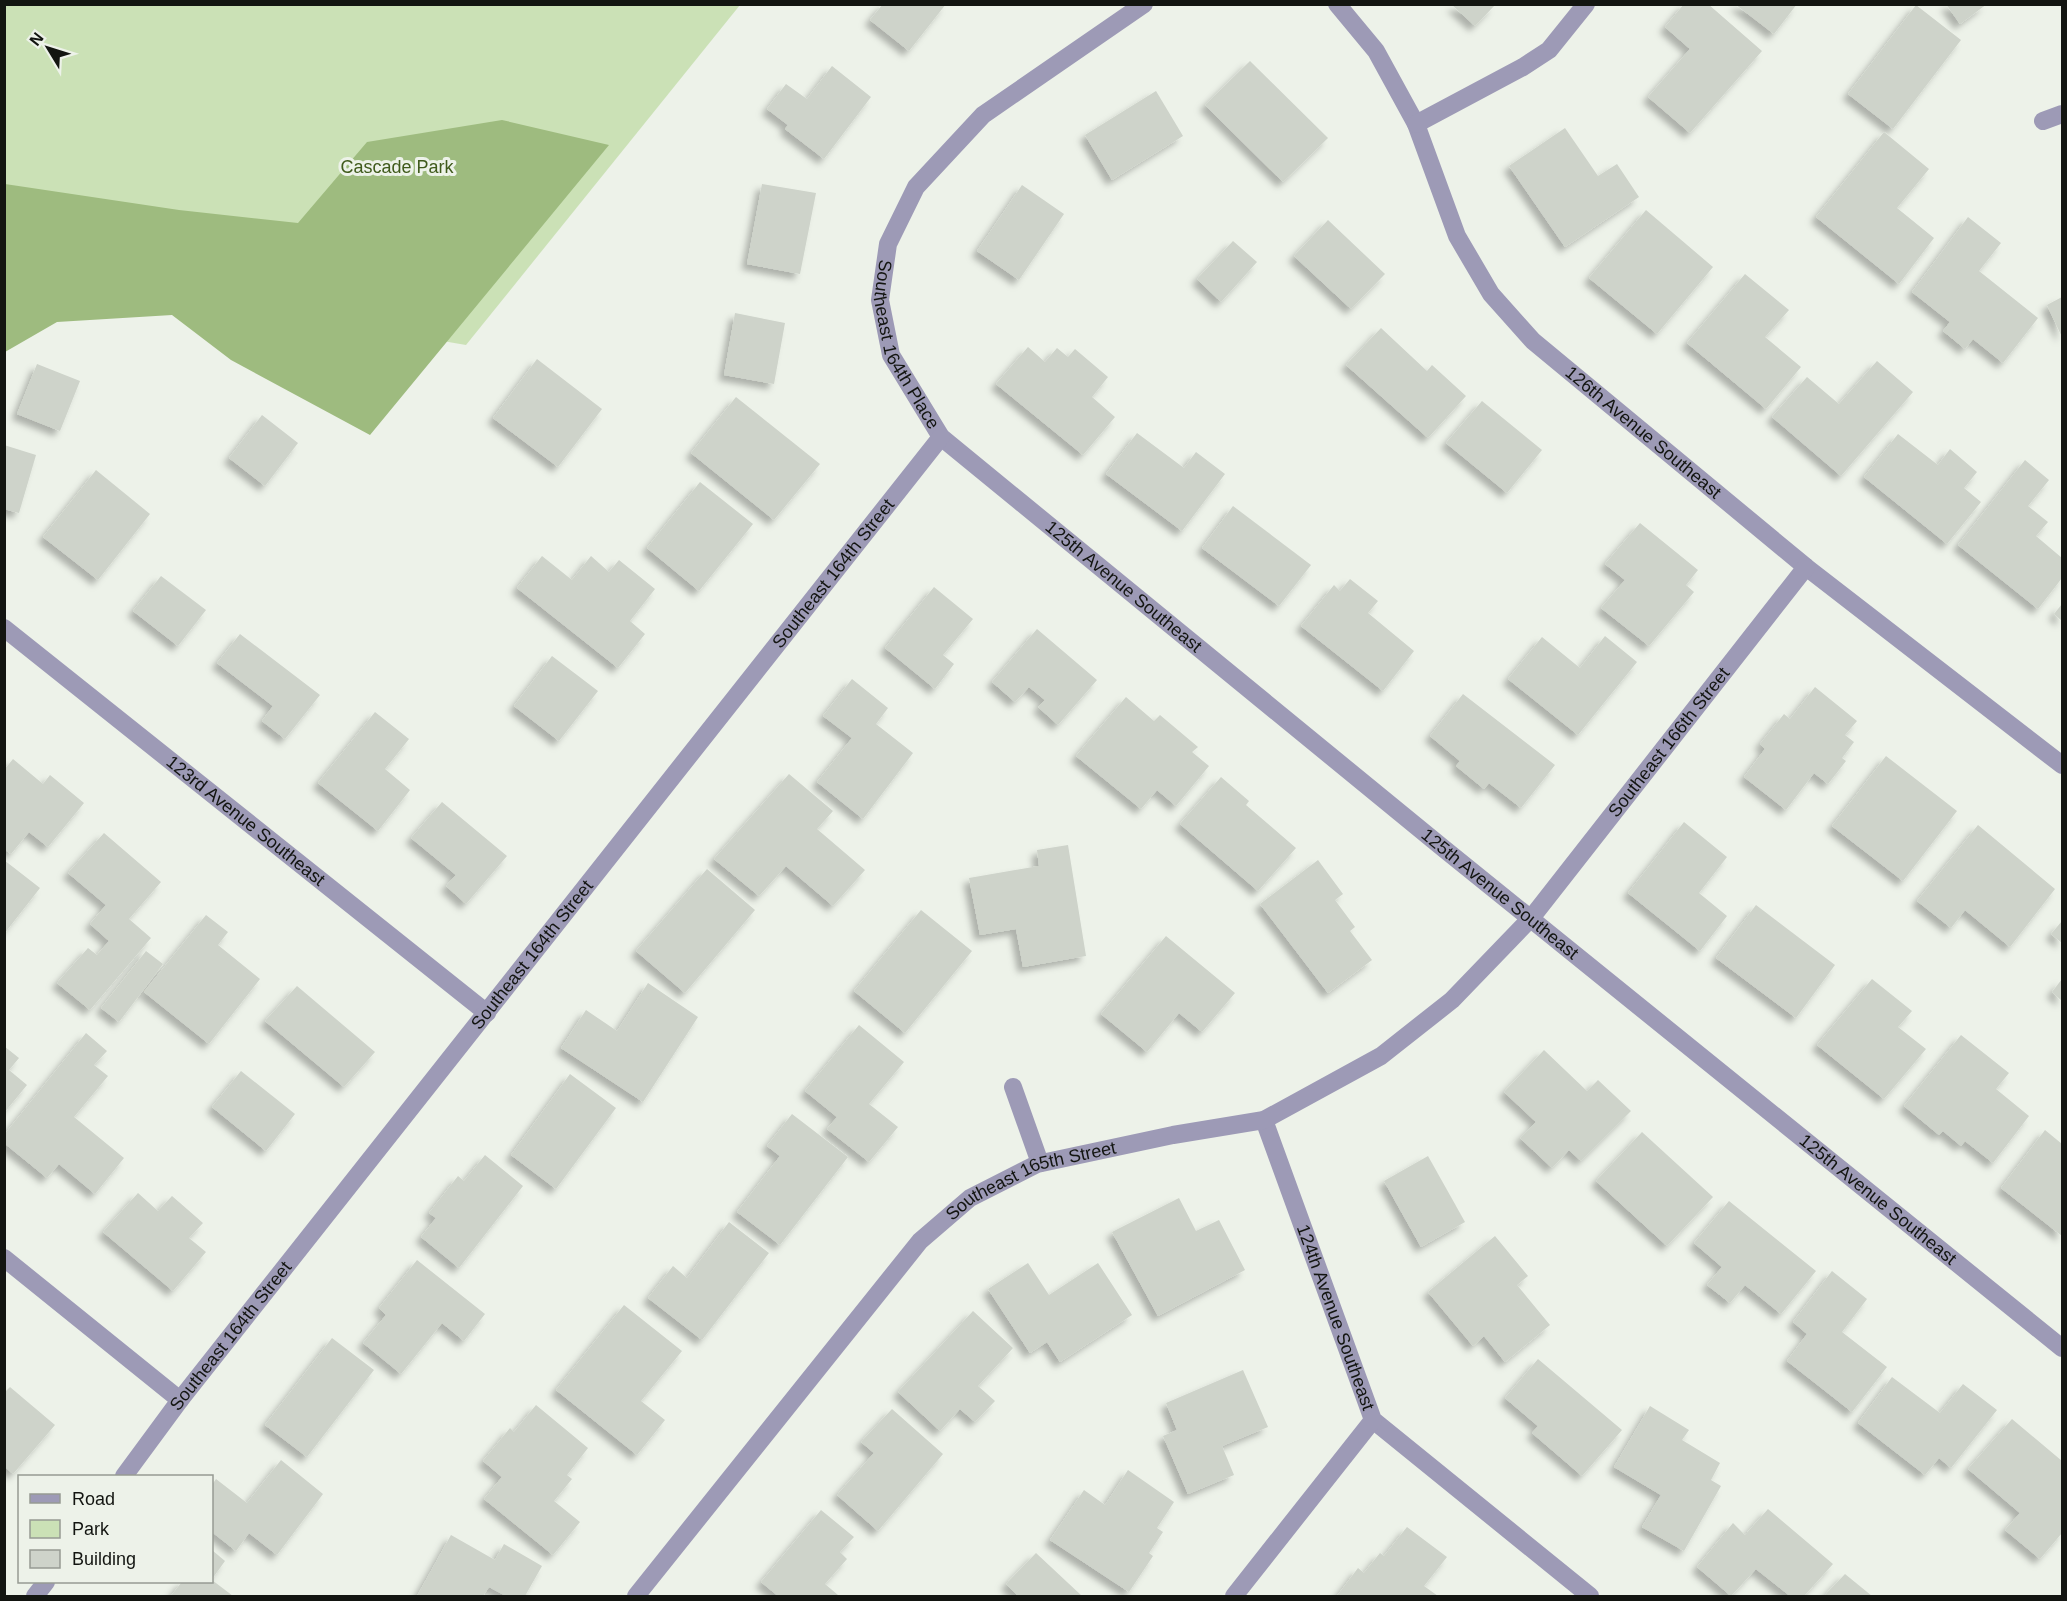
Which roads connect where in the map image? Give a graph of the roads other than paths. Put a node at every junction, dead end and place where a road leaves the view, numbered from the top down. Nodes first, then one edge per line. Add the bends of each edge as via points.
1 (1144, 4) edge
2 (1338, 4) edge
3 (1586, 4) edge
4 (2062, 114) edge
5 (2043, 121) dead end
6 (1416, 124) junction
7 (941, 437) junction
8 (1806, 567) junction
9 (4, 628) edge
10 (2062, 765) edge
11 (1532, 917) junction
12 (487, 1013) junction
13 (1013, 1087) dead end
14 (1264, 1120) junction
15 (1040, 1163) junction
16 (4, 1258) edge
17 (2062, 1348) edge
18 (180, 1400) junction
19 (1373, 1420) junction
20 (125, 1475) edge
21 (45, 1583) edge
22 (35, 1596) edge
23 (636, 1596) edge
24 (1234, 1596) edge
25 (1590, 1596) edge

1 - 7 street, Southeast 164th Place via 982,114 916,187 888,244 880,300 891,355
2 - 6 street, 126th Avenue Southeast via 1376,51
3 - 6 street via 1549,50
4 - 5 street
6 - 8 street, 126th Avenue Southeast via 1457,236 1491,294 1533,341
7 - 11 street, 125th Avenue Southeast
7 - 12 street, Southeast 164th Street
8 - 10 street, 126th Avenue Southeast
8 - 11 street, Southeast 166th Street
9 - 12 street, 123rd Avenue Southeast
11 - 14 street, Southeast 165th Street via 1452,1000 1381,1056
11 - 17 street, 125th Avenue Southeast
12 - 18 street, Southeast 164th Street
13 - 15 street
14 - 15 street, Southeast 165th Street
14 - 19 street, 124th Avenue Southeast
15 - 23 street, Southeast 165th Street via 970,1198 920,1241
16 - 18 street
18 - 20 street, Southeast 164th Street
19 - 24 street
19 - 25 street, 124th Avenue Southeast
21 - 22 street

